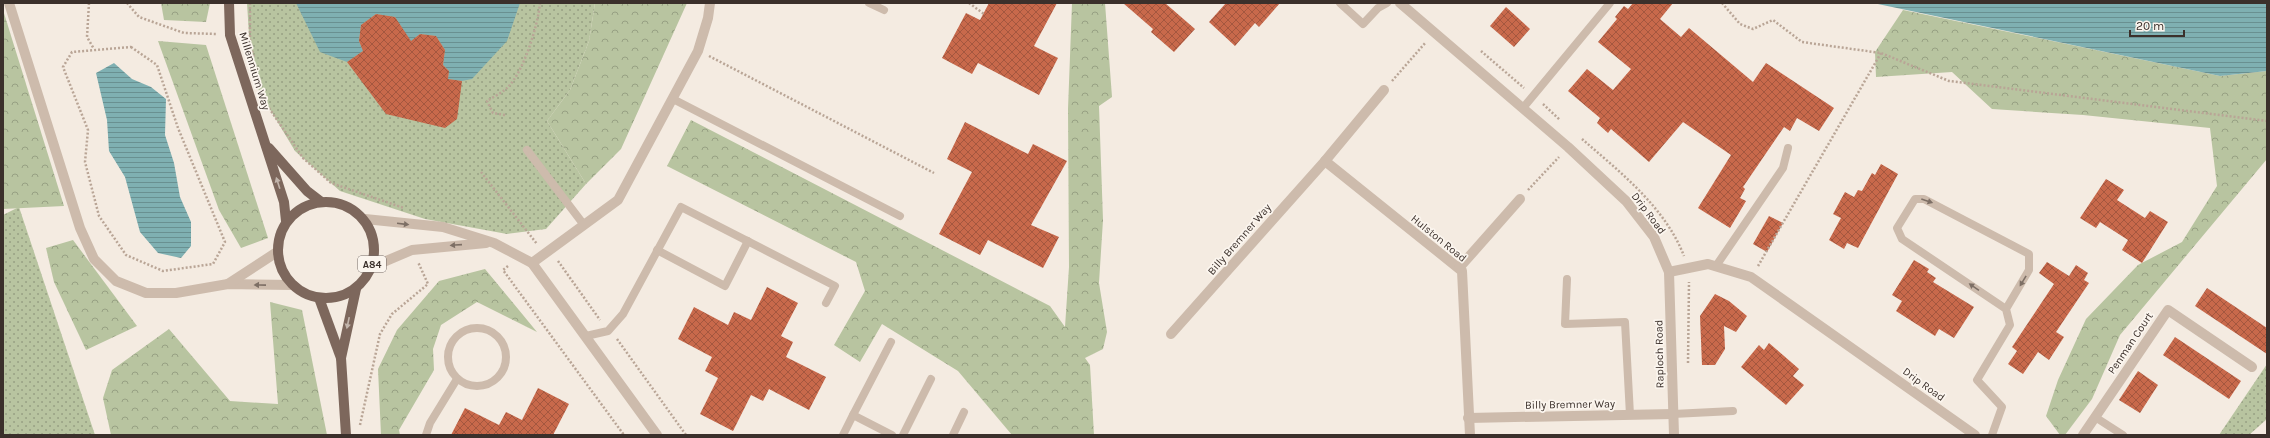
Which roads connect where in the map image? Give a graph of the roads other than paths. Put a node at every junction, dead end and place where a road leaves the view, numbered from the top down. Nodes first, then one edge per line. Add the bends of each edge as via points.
1 (8, 3) edge
2 (229, 3) edge
3 (710, 3) edge
4 (868, 3) edge
5 (1340, 3) edge
6 (1387, 3) edge
7 (1400, 3) edge
8 (1610, 3) edge
9 (884, 10) dead end
10 (1384, 90) road end
11 (673, 99) junction
12 (1523, 108) junction
13 (266, 145) junction
14 (1788, 148) dead end
15 (526, 150) dead end
16 (1324, 161) junction
17 (1520, 199) road end
18 (320, 201) junction
19 (900, 216) dead end
20 (365, 219) junction
21 (286, 221) junction
22 (584, 226) junction
23 (748, 241) junction
24 (494, 243) junction
25 (657, 250) junction
26 (277, 252) junction
27 (532, 263) junction
28 (1716, 266) junction
29 (372, 267) junction
30 (1459, 268) junction
31 (1669, 272) junction
32 (1567, 279) dead end
33 (228, 284) junction
34 (293, 286) junction
35 (356, 289) junction
36 (319, 298) junction
37 (826, 303) dead end
38 (2006, 308) junction
39 (1171, 334) dead end
40 (586, 336) junction
41 (891, 342) dead end
42 (341, 358) junction
43 (2252, 367) dead end
44 (457, 379) junction
45 (931, 379) dead end
46 (1733, 411) dead end
47 (964, 412) dead end
48 (1673, 414) junction
49 (853, 415) junction
50 (1630, 415) junction
51 (2095, 417) junction
52 (1468, 418) junction
53 (653, 433) edge
54 (346, 435) edge
55 (426, 435) edge
56 (843, 435) edge
57 (892, 435) edge
58 (902, 435) edge
59 (953, 435) edge
60 (1470, 435) edge
61 (1674, 435) edge
62 (1975, 435) edge
63 (1992, 435) edge
64 (2083, 435) edge
65 (2124, 435) edge

1 - 33 street via 80,228 94,259 116,281 146,293 176,293
2 - 13 main road, Millennium Way / A84 via 230,35
3 - 11 street via 698,51
4 - 9 lane
5 - 6 lane via 1363,24 1378,8
7 - 12 street, Drip Road
8 - 12 lane
10 - 16 street, Billy Bremner Way
11 - 19 lane
11 - 22 street via 618,200
12 - 31 street, Drip Road via 1626,201 1654,237
13 - 18 main road, Millennium Way / A84 via 307,192
21 -> 13 main road, Millennium Way / A84 via 284,202
14 - 28 lane via 1783,168
15 - 22 lane
16 - 30 street, Hulston Road
16 - 39 street, Billy Bremner Way
17 - 30 street
18 - 20 main road, A84 via 344,204 356,210
18 - 21 main road, A84 via 301,208
20 -> 24 street via 443,227
20 - 29 main road, A84 via 375,243
21 - 26 main road, A84 via 279,236
22 - 27 street
23 - 25 lane via 681,207
23 - 25 lane via 725,286
23 - 37 lane via 835,286
24 - 27 street
24 -> 29 street via 412,250
25 - 40 lane via 624,314 608,331
26 - 33 street
26 - 34 main road, A84 via 282,270
27 - 40 street
28 - 31 street, Drip Road via 1708,264
28 - 62 street, Drip Road via 1751,277
29 - 35 main road, A84
30 - 52 street, Hulston Road via 1462,271
31 - 48 street, Raploch Road
32 - 50 lane via 1565,324 1625,322
34 -> 33 street
34 - 36 main road, A84 via 305,294
35 - 36 main road, A84 via 344,295
35 -> 42 main road, A84
36 - 42 main road, A84
38 -> 38 lane via 1902,239 1897,228 1915,200 1924,199 2029,254 2029,270
38 - 63 lane via 2010,326 1977,380 2002,407
40 - 53 street
41 - 49 lane
42 - 54 main road, A84
43 - 51 street, Penman Court via 2168,310
44 - 44 lane via 451,371 448,357 449,347 456,336 465,330 479,328 489,330 497,336 504,346 506,356 505,366 500,375 484,386 473,386
44 - 55 lane via 430,423
45 - 58 lane
46 - 48 lane
47 - 59 lane
48 - 50 street, Billy Bremner Way
48 - 61 street, Raploch Road
49 - 56 lane
49 - 57 lane
50 - 52 street, Billy Bremner Way
51 - 64 street, Penman Court
51 - 65 lane
52 - 60 street, Hulston Road

